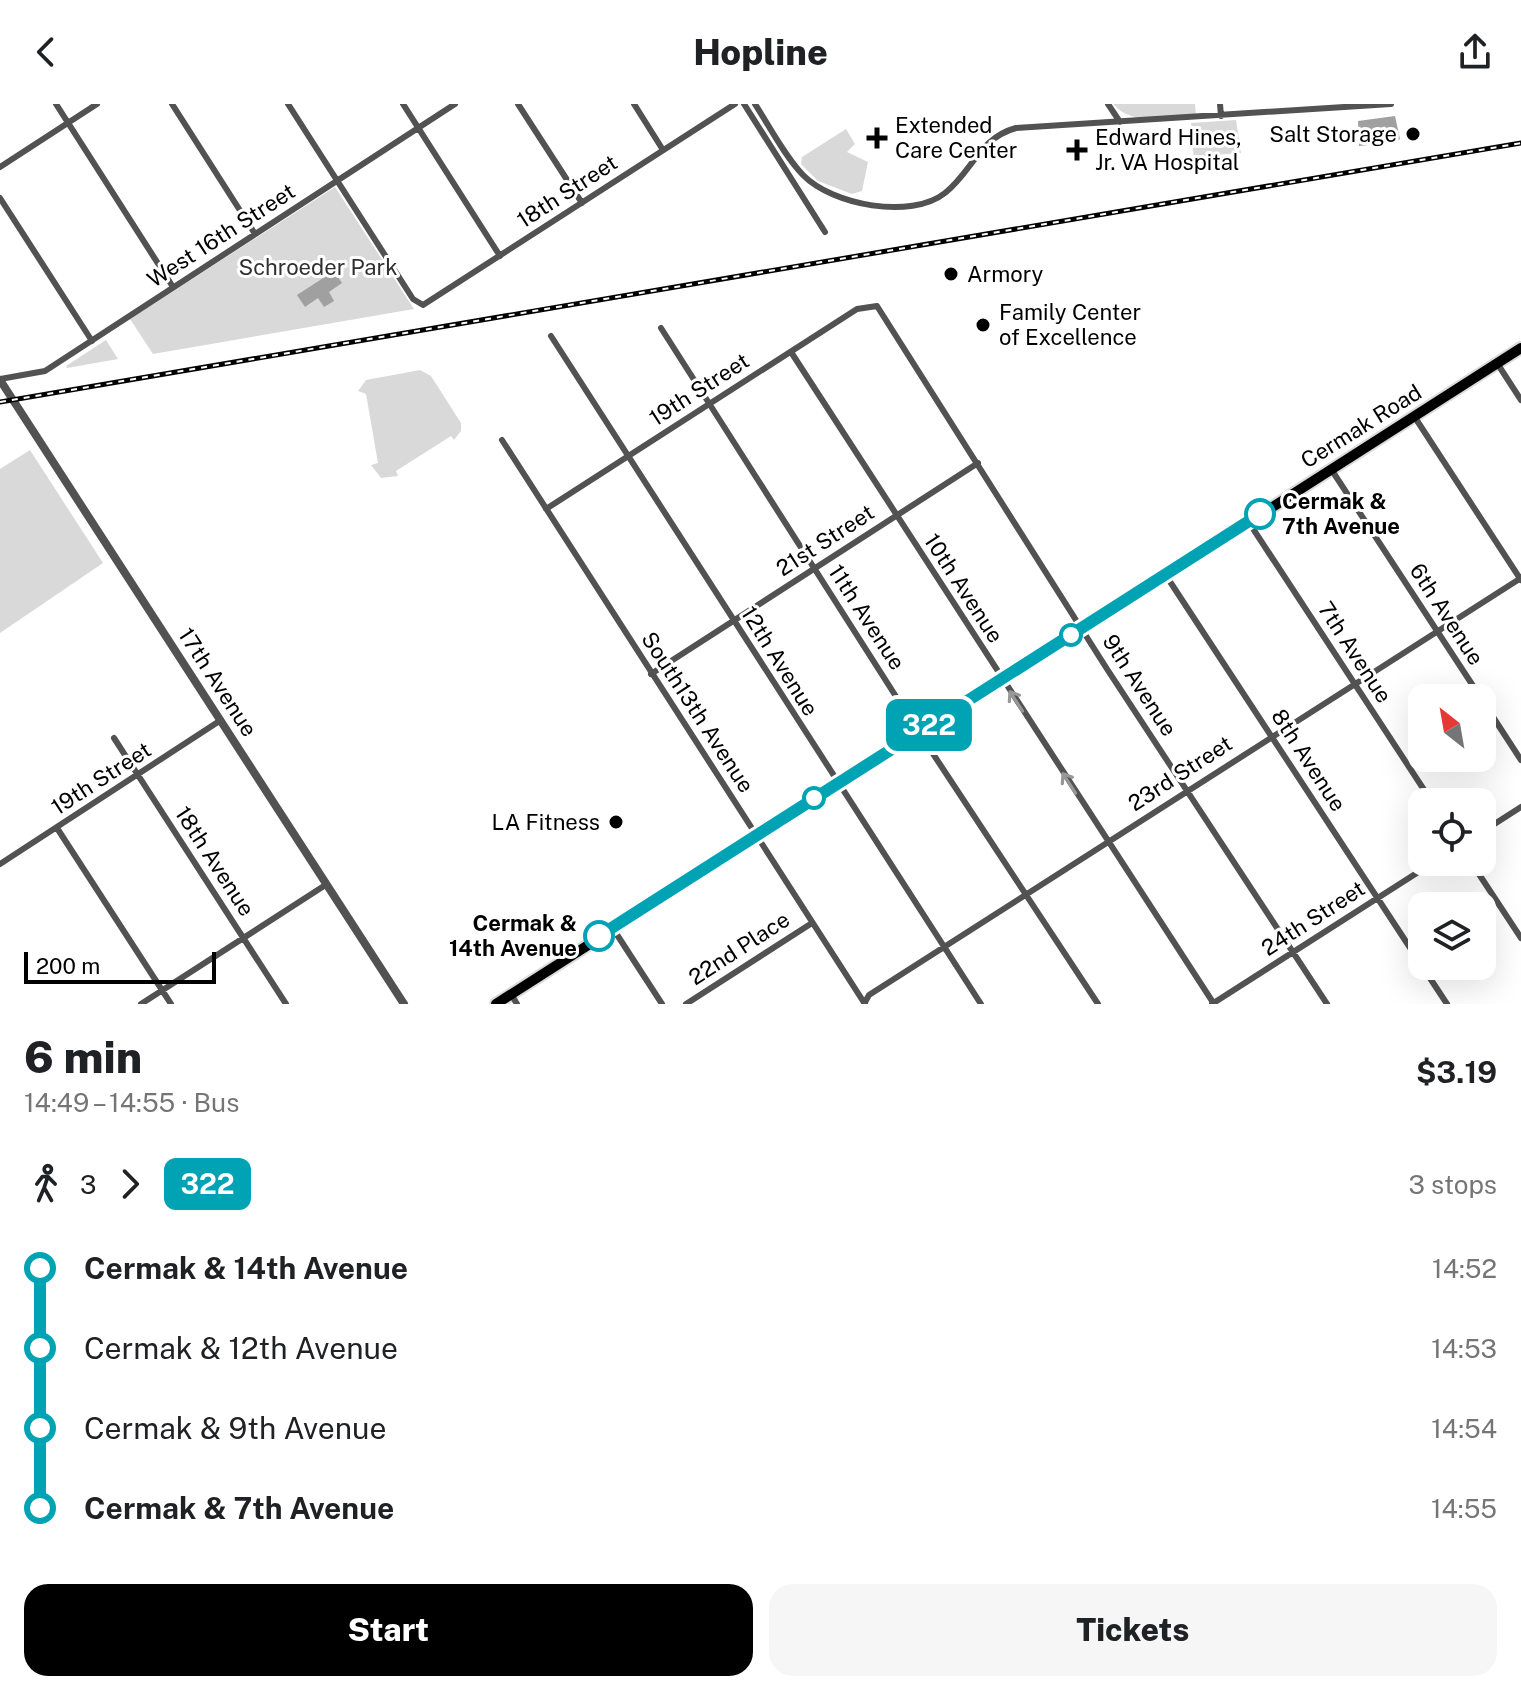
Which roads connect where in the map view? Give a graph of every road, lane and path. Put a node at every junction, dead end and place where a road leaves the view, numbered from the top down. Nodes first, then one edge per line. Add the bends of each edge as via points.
1 (56, 104) edge
2 (97, 104) edge
3 (172, 104) edge
4 (288, 104) edge
5 (403, 104) edge
6 (455, 104) edge
7 (518, 104) edge
8 (634, 104) edge
9 (735, 104) edge
10 (744, 104) edge
11 (755, 104) edge
12 (1108, 104) edge
13 (1220, 104) edge
14 (1391, 104) edge
15 (1221, 116) junction
16 (1120, 122) junction
17 (68, 123) junction
18 (418, 128) junction
19 (663, 150) junction
20 (0, 167) edge
21 (337, 181) junction
22 (0, 198) edge
23 (582, 203) junction
24 (825, 232) dead end
25 (255, 234) junction
26 (500, 256) junction
27 (173, 287) junction
28 (873, 305) joint
29 (661, 328) dead end
30 (551, 336) dead end
31 (92, 341) junction
32 (1521, 348) edge
33 (791, 352) junction
34 (1497, 363) junction
35 (0, 380) edge
36 (1521, 400) edge
37 (710, 404) junction
38 (1414, 416) junction
39 (502, 440) dead end
40 (628, 456) junction
41 (978, 463) junction
42 (1331, 469) junction
43 (546, 509) junction
44 (896, 515) junction
45 (1248, 521) junction
46 (815, 568) junction
47 (1165, 574) junction
48 (1521, 579) edge
49 (733, 621) junction
50 (1082, 627) junction
51 (1437, 631) junction
52 (651, 674) junction
53 (1001, 679) junction
54 (1355, 684) junction
55 (1471, 684) edge
56 (221, 720) junction
57 (1496, 722) edge
58 (918, 731) junction
59 (1272, 736) junction
60 (114, 738) dead end
61 (1521, 760) edge
62 (138, 775) junction
63 (837, 784) junction
64 (1423, 788) edge
65 (1187, 790) junction
66 (1521, 807) edge
67 (1496, 823) edge
68 (57, 828) junction
69 (755, 836) junction
70 (1107, 842) junction
71 (0, 864) edge
72 (1412, 876) edge
73 (1480, 876) edge
74 (327, 884) junction
75 (1025, 894) junction
76 (1378, 898) junction
77 (812, 923) junction
78 (612, 927) junction
79 (243, 938) junction
80 (1521, 938) edge
81 (1408, 944) edge
82 (944, 947) junction
83 (1293, 952) junction
84 (1431, 980) edge
85 (162, 990) junction
86 (511, 994) junction
87 (141, 1004) edge
88 (171, 1004) edge
89 (286, 1004) edge
90 (404, 1004) edge
91 (496, 1004) edge
92 (517, 1004) edge
93 (662, 1004) edge
94 (686, 1004) edge
95 (865, 1004) edge
96 (981, 1004) edge
97 (1098, 1004) edge
98 (1213, 1004) edge
99 (1327, 1004) edge
100 (1447, 1004) edge

1 - 17 street
2 - 17 street
3 - 25 street
4 - 21 street
5 - 18 street
6 - 18 street, West 16th Street
7 - 23 street
8 - 19 street
9 - 19 street, 18th Street
10 - 24 street
11 - 16 street via 795,166 816,187 843,198 907,209 945,194 983,146 1009,130
12 - 16 street
13 - 15 street
14 - 15 street
15 - 16 street
17 - 20 street
17 - 27 street
18 - 21 street, West 16th Street
18 - 26 street
19 - 23 street, 18th Street
21 - 25 street, West 16th Street
21 - 26 street, 18th Street via 419,305
22 - 31 street
23 - 26 street, 18th Street
25 - 27 street, West 16th Street
27 - 31 street, West 16th Street
28 - 33 street, 19th Street via 857,309
28 - 41 street, 9th Avenue
29 - 37 street, 11th Avenue
30 - 40 street, 12th Avenue
31 - 35 street, West 16th Street via 37,375
32 - 34 main road, Cermak Road
33 - 37 street, 19th Street
33 - 44 street, 10th Avenue
34 - 36 street
34 - 38 main road, Cermak Road
35 - 56 street, 17th Avenue
37 - 40 street, 19th Street
37 - 46 street, 11th Avenue
38 - 42 main road, Cermak Road
38 - 48 street
39 - 43 street, South13th Avenue
40 - 43 street, 19th Street
40 - 49 street, 12th Avenue
41 - 44 street, 21st Street
41 - 50 street, 9th Avenue
42 - 45 main road, Cermak Road
42 - 51 street, 6th Avenue
43 - 52 street, South13th Avenue
44 - 46 street, 21st Street
44 - 53 street, 10th Avenue
45 - 47 main road, Cermak Road
45 - 54 street, 7th Avenue
46 - 49 street, 21st Street
46 - 58 street, 11th Avenue
47 - 50 main road, Cermak Road
47 - 59 street, 8th Avenue
48 - 51 street, 23rd Street
49 - 52 street, 21st Street
49 - 63 street, 12th Avenue
50 - 53 main road, Cermak Road
50 - 65 street, 9th Avenue
51 - 54 street, 23rd Street
51 - 55 street, 6th Avenue
52 - 69 street, South13th Avenue
53 - 58 main road, Cermak Road
70 -> 53 street, 10th Avenue
54 - 59 street, 23rd Street
54 - 64 street, 7th Avenue
56 - 62 street, 19th Street
56 - 74 street, 17th Avenue
57 - 61 street, 6th Avenue
58 - 63 main road, Cermak Road
58 - 75 street, 11th Avenue
59 - 65 street, 23rd Street
59 - 76 street, 8th Avenue
60 - 62 street, 18th Avenue
62 - 68 street, 19th Street
62 - 79 street, 18th Avenue
63 - 69 main road, Cermak Road
63 - 82 street, 12th Avenue
65 - 70 street, 23rd Street
65 - 83 street, 9th Avenue
66 - 67 street
68 - 71 street, 19th Street
68 - 85 street
69 - 77 street, South13th Avenue
69 - 78 main road, Cermak Road
70 - 75 street, 23rd Street
70 - 98 street, 10th Avenue
72 - 76 street, 24th Street
73 - 80 street
74 - 79 street
74 - 90 street, 17th Avenue
75 - 82 street, 23rd Street
75 - 97 street, 11th Avenue
76 - 81 street, 8th Avenue
76 - 83 street, 24th Street
77 - 94 street, 22nd Place
77 - 95 street, South13th Avenue
78 - 86 main road, Cermak Road
78 - 93 street
79 - 85 street
79 - 89 street, 18th Avenue
82 - 95 street, 23rd Street via 869,995
82 - 96 street, 12th Avenue
83 - 98 street, 24th Street
83 - 99 street, 9th Avenue
84 - 100 street, 8th Avenue
85 - 87 street
85 - 88 street
86 - 91 main road, Cermak Road
86 - 92 street

